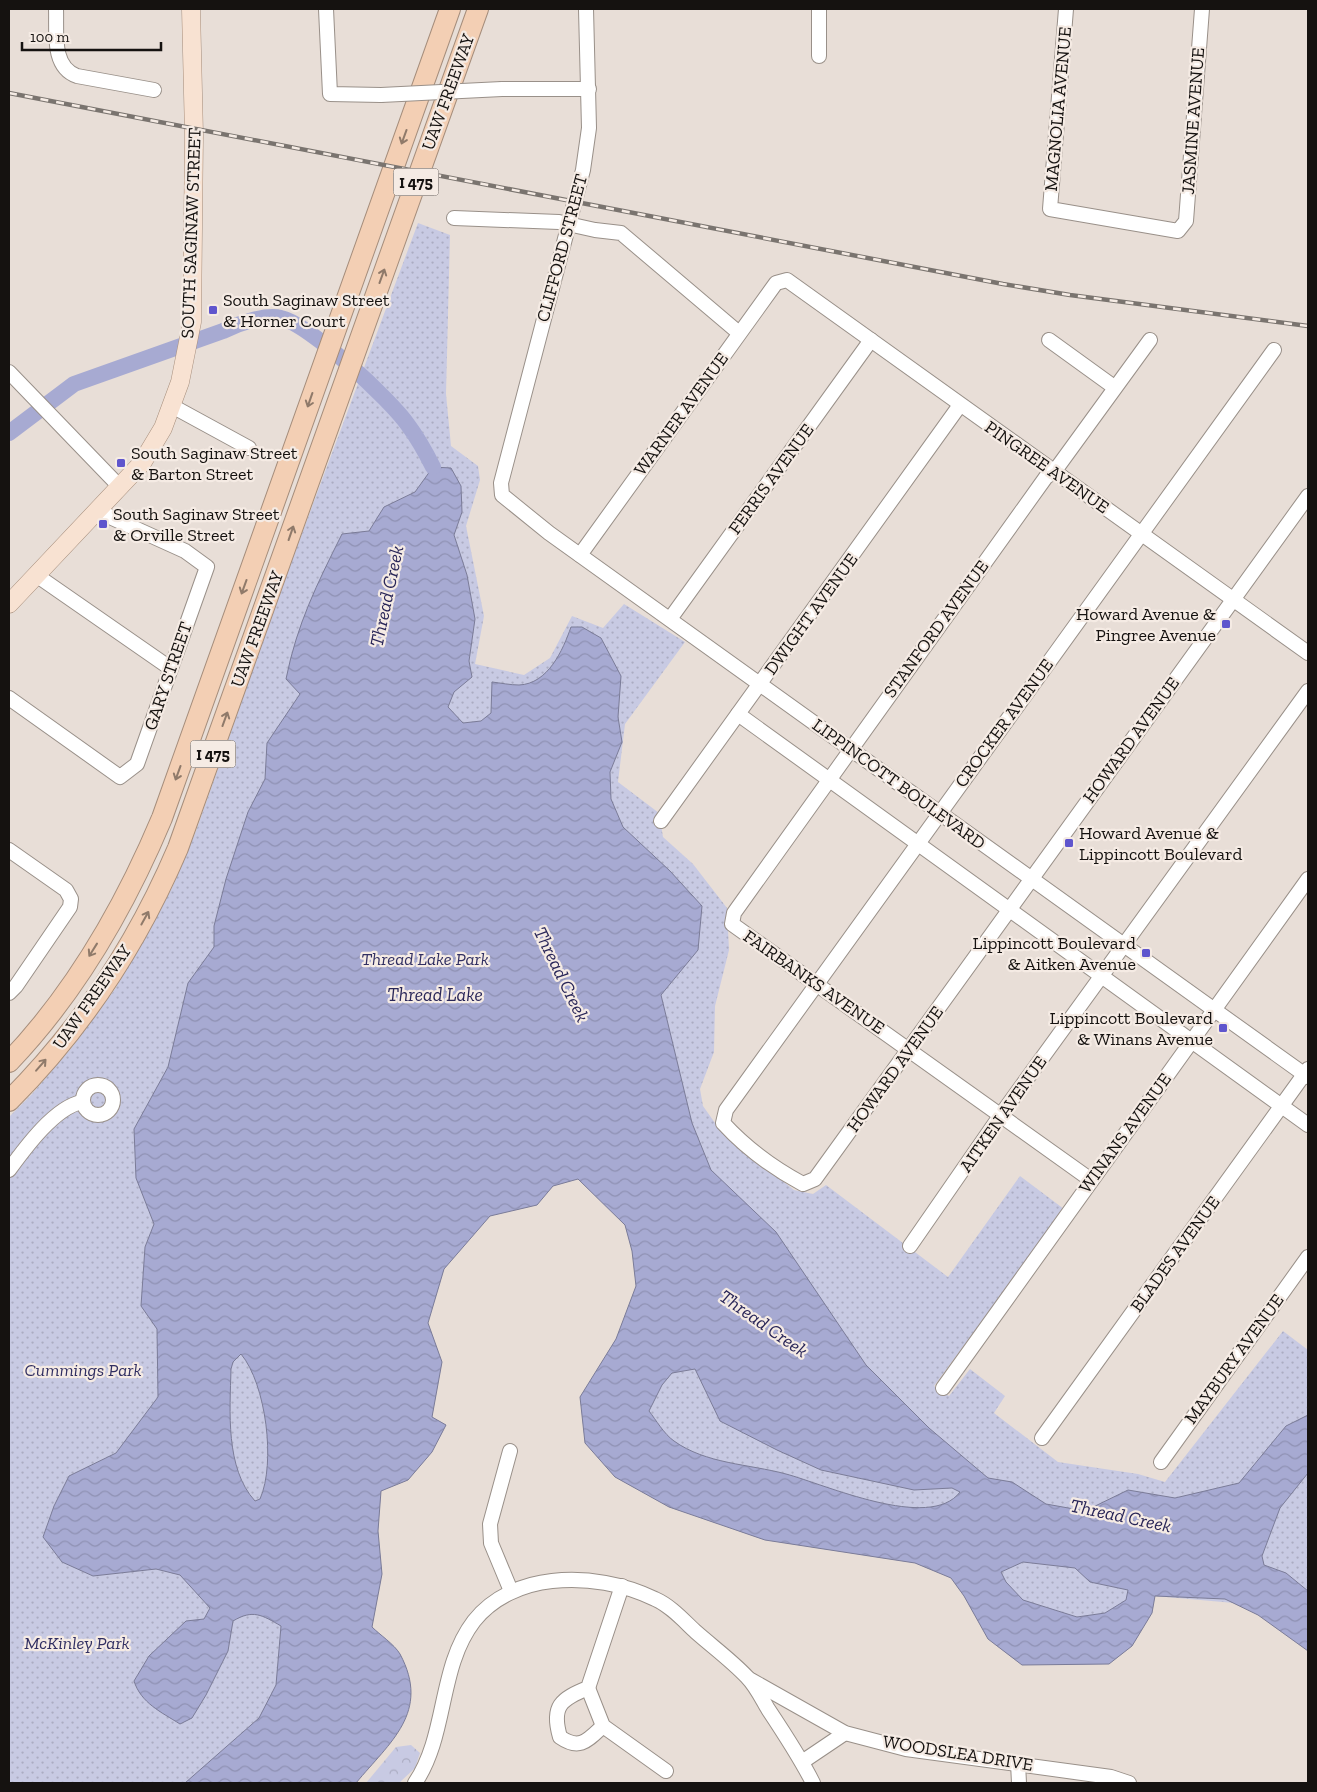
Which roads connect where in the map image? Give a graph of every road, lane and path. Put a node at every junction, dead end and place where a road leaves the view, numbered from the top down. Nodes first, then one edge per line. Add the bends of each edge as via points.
1 (56, 9) edge
2 (190, 9) edge
3 (326, 9) edge
4 (441, 9) edge
5 (450, 9) edge
6 (478, 9) edge
7 (489, 9) edge
8 (586, 9) edge
9 (819, 9) edge
10 (1066, 9) edge
11 (1202, 9) edge
12 (819, 56) dead end
13 (589, 89) junction
14 (154, 90) dead end
15 (414, 108) junction
16 (436, 128) junction
17 (454, 218) dead end
18 (569, 224) junction
19 (1178, 231) joint
20 (787, 280) joint
21 (739, 334) junction
22 (871, 340) junction
23 (1049, 340) dead end
24 (1150, 340) dead end
25 (1274, 350) dead end
26 (9, 372) edge
27 (1114, 387) junction
28 (172, 406) junction
29 (960, 406) junction
30 (249, 448) dead end
31 (1054, 472) junction
32 (501, 483) joint
33 (120, 487) junction
34 (1308, 496) edge
35 (100, 509) junction
36 (1141, 533) junction
37 (580, 555) junction
38 (36, 575) junction
39 (1232, 598) junction
40 (9, 604) edge
41 (670, 619) junction
42 (1308, 653) edge
43 (170, 668) junction
44 (760, 684) junction
45 (1308, 691) edge
46 (9, 698) edge
47 (738, 714) junction
48 (851, 749) junction
49 (827, 779) junction
50 (939, 813) junction
51 (661, 821) dead end
52 (916, 844) junction
53 (9, 850) edge
54 (1031, 879) junction
55 (1308, 879) edge
56 (1010, 910) junction
57 (732, 924) joint
58 (1124, 946) junction
59 (1102, 977) junction
60 (816, 984) junction
61 (9, 993) edge
62 (1214, 1010) junction
63 (1193, 1040) junction
64 (909, 1049) junction
65 (9, 1062) edge
66 (1307, 1073) edge
67 (9, 1101) edge
68 (82, 1102) dead end
69 (1281, 1106) junction
70 (1000, 1116) junction
71 (1308, 1125) edge
72 (9, 1170) edge
73 (815, 1179) joint
74 (1091, 1180) junction
75 (910, 1246) dead end
76 (1308, 1256) edge
77 (943, 1388) dead end
78 (1042, 1438) dead end
79 (510, 1451) dead end
80 (1160, 1462) dead end
81 (622, 1586) junction
82 (511, 1591) junction
83 (749, 1678) junction
84 (588, 1688) junction
85 (603, 1726) junction
86 (845, 1733) junction
87 (802, 1762) junction
88 (1018, 1763) junction
89 (666, 1771) dead end
90 (415, 1783) edge
91 (813, 1783) edge
92 (1019, 1783) edge
93 (1128, 1783) edge

1 - 14 street via 58,55 66,70 77,76
2 - 28 main road, SOUTH SAGINAW STREET via 194,135 192,322 186,360
3 - 13 street, bridge via 330,94
4 - 15 highway
5 - 15 highway, UAW FREEWAY / I 475
6 - 16 highway, UAW FREEWAY / I 475
7 - 16 highway
8 - 13 street, CLIFFORD STREET
9 - 12 street
10 - 19 street, MAGNOLIA AVENUE via 1050,209
11 - 19 street, JASMINE AVENUE via 1186,221
13 - 18 street, CLIFFORD STREET via 584,170
15 -> 65 highway, UAW FREEWAY / I 475 via 149,849 119,908 78,975
67 -> 16 highway, UAW FREEWAY / I 475 via 57,1047 98,992 143,921 170,867
17 - 18 street
18 - 21 street via 620,232
18 - 32 street, CLIFFORD STREET
20 - 21 street, WARNER AVENUE via 776,283
20 - 22 street, PINGREE AVENUE
21 - 37 street, WARNER AVENUE
22 - 29 street, PINGREE AVENUE
22 - 41 street, FERRIS AVENUE
23 - 27 street
24 - 27 street, STANFORD AVENUE
25 - 36 street, CROCKER AVENUE
26 - 33 street
27 - 31 street, STANFORD AVENUE
28 - 30 street
28 - 33 main road, SOUTH SAGINAW STREET via 153,446
29 - 31 street, PINGREE AVENUE
29 - 44 street, DWIGHT AVENUE
31 - 36 street, PINGREE AVENUE
31 - 48 street, STANFORD AVENUE via 1046,477
32 - 37 street, LIPPINCOTT BOULEVARD via 502,494 521,512
33 - 35 main road, SOUTH SAGINAW STREET
34 - 39 street, HOWARD AVENUE
35 - 38 main road, SOUTH SAGINAW STREET
35 - 43 street, GARY STREET via 110,517 185,551 207,567
36 - 39 street, PINGREE AVENUE
36 - 50 street, CROCKER AVENUE
37 - 41 street, LIPPINCOTT BOULEVARD
38 - 40 main road, SOUTH SAGINAW STREET
38 - 43 street
39 - 42 street, PINGREE AVENUE
39 - 54 street, HOWARD AVENUE
41 - 44 street, LIPPINCOTT BOULEVARD
43 - 46 street, GARY STREET via 137,764 120,777
44 - 47 street, DWIGHT AVENUE
44 - 48 street, LIPPINCOTT BOULEVARD
45 - 58 street, AITKEN AVENUE
47 - 49 street
47 - 51 street, DWIGHT AVENUE
48 - 49 street, STANFORD AVENUE
48 - 50 street, LIPPINCOTT BOULEVARD
49 - 52 street
49 - 57 street, STANFORD AVENUE via 734,913
50 - 52 street, CROCKER AVENUE
50 - 54 street, LIPPINCOTT BOULEVARD
52 - 56 street
52 - 60 street, CROCKER AVENUE
53 - 61 street via 66,890 71,899 70,907
54 - 56 street, HOWARD AVENUE
54 - 58 street, LIPPINCOTT BOULEVARD
55 - 62 street, WINANS AVENUE
56 - 59 street
56 - 64 street, HOWARD AVENUE
57 - 60 street, FAIRBANKS AVENUE
58 - 59 street, AITKEN AVENUE
58 - 62 street, LIPPINCOTT BOULEVARD
59 - 63 street
59 - 70 street, AITKEN AVENUE
60 - 64 street, FAIRBANKS AVENUE
60 - 73 street, CROCKER AVENUE via 726,1110 723,1123 780,1172 803,1184
62 - 63 street, WINANS AVENUE
62 - 66 street, LIPPINCOTT BOULEVARD
63 - 69 street
63 - 74 street, WINANS AVENUE
64 - 70 street, FAIRBANKS AVENUE
64 - 73 street, HOWARD AVENUE
66 - 69 street, BLADES AVENUE
68 - 72 street via 51,1121
69 - 71 street
69 - 78 street, BLADES AVENUE
70 - 74 street, FAIRBANKS AVENUE
70 - 75 street, AITKEN AVENUE
74 - 77 street, WINANS AVENUE
76 - 80 street, MAYBURY AVENUE
79 - 82 street via 490,1524 491,1543
81 - 82 street via 570,1579
81 - 83 street via 657,1600
81 - 84 street
82 - 90 street via 474,1621 454,1660 433,1746
83 - 86 street, WOODSLEA DRIVE
83 - 87 street
84 - 85 street
84 - 85 street via 568,1696 558,1708 556,1716 560,1737 570,1744 580,1744
85 - 89 street
86 - 87 street
86 - 88 street, WOODSLEA DRIVE via 906,1749
87 - 91 street
88 - 92 street
88 - 93 street, WOODSLEA DRIVE via 1111,1776

